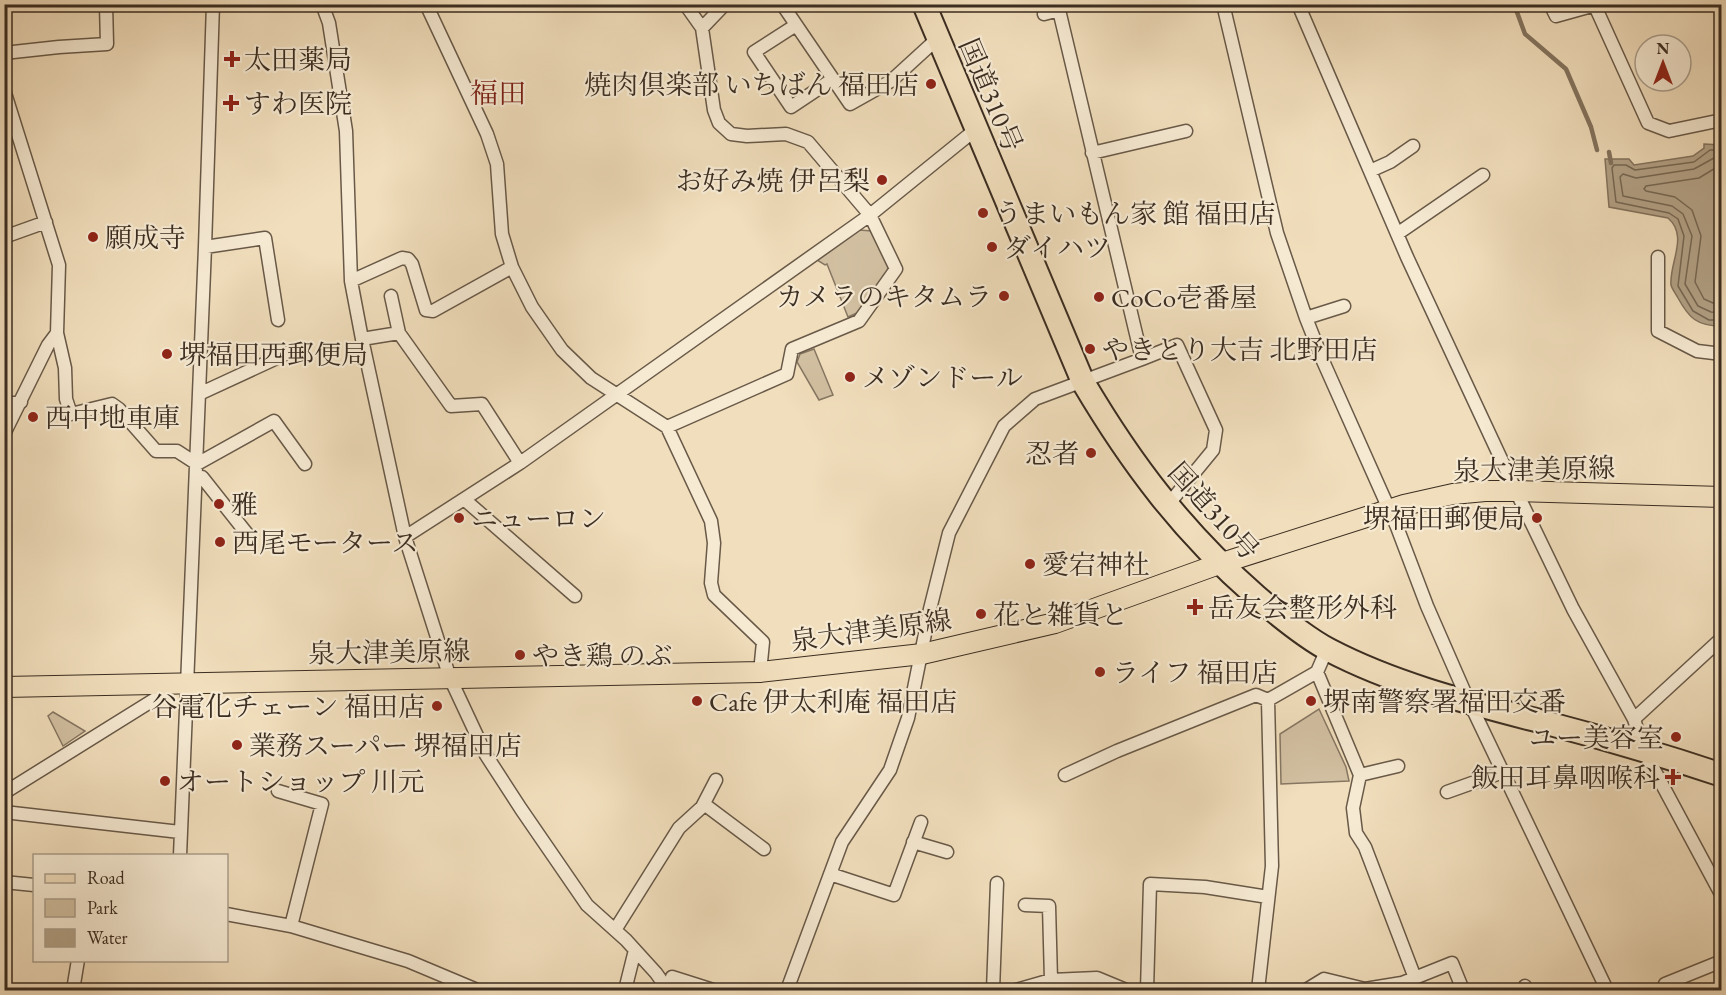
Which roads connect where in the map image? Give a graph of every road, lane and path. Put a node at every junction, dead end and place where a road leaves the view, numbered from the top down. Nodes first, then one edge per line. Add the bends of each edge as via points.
1 (106, 4) edge
2 (213, 4) edge
3 (322, 4) edge
4 (426, 4) edge
5 (685, 4) edge
6 (725, 4) edge
7 (782, 4) edge
8 (924, 4) edge
9 (1223, 4) edge
10 (1298, 4) edge
11 (1550, 4) edge
12 (1597, 5) edge
13 (1044, 14) dead end
14 (796, 25) junction
15 (702, 28) junction
16 (937, 39) junction
17 (4, 53) edge
18 (833, 80) junction
19 (4, 90) edge
20 (1722, 123) edge
21 (975, 130) junction
22 (1186, 131) dead end
23 (1413, 147) dead end
24 (1092, 153) junction
25 (1370, 171) junction
26 (1483, 176) dead end
27 (870, 215) junction
28 (46, 222) junction
29 (1397, 234) junction
30 (4, 237) edge
31 (205, 247) junction
32 (1658, 258) dead end
33 (512, 267) junction
34 (351, 281) junction
35 (391, 296) dead end
36 (1344, 306) dead end
37 (1306, 318) junction
38 (278, 321) dead end
39 (57, 333) junction
40 (399, 333) junction
41 (362, 339) junction
42 (292, 351) dead end
43 (1722, 354) edge
44 (1142, 359) junction
45 (1083, 382) junction
46 (199, 394) junction
47 (616, 395) junction
48 (21, 402) junction
49 (4, 404) edge
50 (667, 426) junction
51 (4, 434) edge
52 (520, 463) junction
53 (196, 464) junction
54 (305, 464) dead end
55 (196, 477) junction
56 (1516, 491) junction
57 (1722, 497) edge
58 (465, 500) junction
59 (1167, 506) junction
60 (1388, 510) junction
61 (248, 535) dead end
62 (405, 537) junction
63 (1219, 564) junction
64 (574, 596) dead end
65 (1722, 638) edge
66 (1327, 649) junction
67 (922, 654) junction
68 (760, 672) junction
69 (1317, 672) junction
70 (450, 678) junction
71 (186, 682) junction
72 (164, 683) junction
73 (4, 687) edge
74 (1467, 698) junction
75 (1268, 700) junction
76 (1634, 719) junction
77 (1643, 749) junction
78 (1398, 766) dead end
79 (1503, 772) junction
80 (1360, 774) junction
81 (1722, 775) edge
82 (1065, 776) dead end
83 (716, 780) dead end
84 (278, 791) dead end
85 (1447, 792) dead end
86 (4, 793) edge
87 (704, 804) junction
88 (4, 812) edge
89 (921, 822) dead end
90 (180, 832) junction
91 (913, 843) junction
92 (764, 849) dead end
93 (947, 852) dead end
94 (180, 854) edge
95 (830, 874) junction
96 (4, 882) edge
97 (997, 883) dead end
98 (33, 885) edge
99 (1722, 896) edge
100 (1268, 897) junction
101 (1025, 905) dead end
102 (228, 914) edge
103 (291, 926) junction
104 (615, 930) junction
105 (635, 950) junction
106 (1722, 961) edge
107 (78, 962) edge
108 (672, 977) dead end
109 (1415, 978) junction
110 (1051, 980) junction
111 (1665, 984) dead end
112 (1066, 985) edge
113 (1355, 988) edge
114 (73, 990) edge
115 (477, 990) edge
116 (625, 990) edge
117 (668, 990) edge
118 (713, 990) edge
119 (787, 990) edge
120 (993, 990) edge
121 (1016, 990) edge
122 (1126, 990) edge
123 (1147, 990) edge
124 (1258, 990) edge
125 (1306, 990) edge
126 (1463, 990) edge
127 (1607, 990) edge

1 - 17 street via 107,44
2 - 31 street
3 - 34 street via 329,23 346,130
4 - 33 street via 487,134 497,164 502,234
5 - 15 street
6 - 15 street
7 - 14 street
8 - 16 highway, 国道310号
9 - 37 street via 1277,232
10 - 25 street
11 - 12 street via 1556,16
12 - 20 street via 1648,123 1669,131
13 - 24 street via 1059,10
14 - 18 street
14 - 18 street via 754,52 790,107
15 - 27 street via 719,123 731,134 786,134 808,142
16 - 18 street via 891,81 850,104
16 - 21 highway, 国道310号
19 - 28 street
21 - 27 street
21 - 45 highway, 国道310号
22 - 24 street
23 - 25 street
24 - 44 street
25 - 29 street
26 - 29 street
27 - 47 street
27 - 50 street via 896,269 859,321 792,349 787,374
28 - 30 street
28 - 39 street via 59,265
29 - 56 street
31 - 38 street via 265,238
31 - 46 street
32 - 43 street via 1658,331 1697,351
33 - 34 street via 433,311 426,310 408,259 402,258
33 - 47 street via 532,307 562,350
34 - 41 street
35 - 40 street
36 - 37 street
37 - 60 street
39 - 48 street
39 - 53 street via 71,414 112,404 156,451 177,451
40 - 41 street
40 - 52 street via 451,406 482,404
41 - 62 street
42 - 46 street
44 - 45 street
44 - 59 street via 1177,345 1216,430 1213,450
45 - 59 highway, 国道310号 via 1110,428
45 - 67 street via 1035,399 1004,426 949,533
46 - 53 street
47 - 50 street
47 - 52 street
48 - 49 street
48 - 51 street
50 - 68 street via 711,521 714,595 763,642
52 - 58 street
53 - 54 street via 274,421
53 - 55 street
55 - 61 street via 202,477
55 - 71 street
56 - 57 main road, 泉大津美原線
56 - 60 main road, 泉大津美原線 via 1453,495
56 - 76 street via 1573,609
58 - 62 street
58 - 64 street
59 - 63 highway, 国道310号
60 - 63 main road, 泉大津美原線
60 - 74 street
62 - 70 street
63 - 66 highway, 国道310号 via 1275,613
63 - 67 main road, 泉大津美原線 via 1054,623
65 - 76 street
66 - 69 street
66 - 74 highway, 国道310号 via 1394,680
67 - 68 main road, 泉大津美原線
67 - 95 street via 908,718 890,770 842,842
68 - 70 main road, 泉大津美原線
69 - 75 street
69 - 80 street
70 - 71 main road, 泉大津美原線
70 - 104 street via 486,755 521,809 587,904
71 - 72 main road, 泉大津美原線
71 - 90 street
72 - 73 main road, 泉大津美原線
72 - 86 street via 163,694
74 - 77 highway, 国道310号
74 - 79 street
75 - 82 street via 1256,695
75 - 100 street via 1272,866
76 - 77 street
77 - 81 highway, 国道310号
77 - 99 street
78 - 80 street
79 - 85 street
79 - 127 street
80 - 109 street via 1353,808 1356,833 1365,847
83 - 87 street
84 - 103 street via 322,804
87 - 92 street
87 - 104 street via 679,828
88 - 90 street
89 - 91 street
90 - 94 street
91 - 93 street
91 - 95 street via 894,895
95 - 119 street
96 - 98 street
97 - 120 street
100 - 123 street via 1205,887 1150,884
100 - 124 street
101 - 110 street via 1049,906
102 - 103 street
103 - 115 street via 408,961
104 - 105 street
105 - 116 street
105 - 117 street
106 - 111 street
107 - 114 street
108 - 118 street
109 - 113 street
109 - 126 street via 1452,963
110 - 112 street
110 - 121 street
112 - 122 street via 1097,978
113 - 125 street via 1324,979

